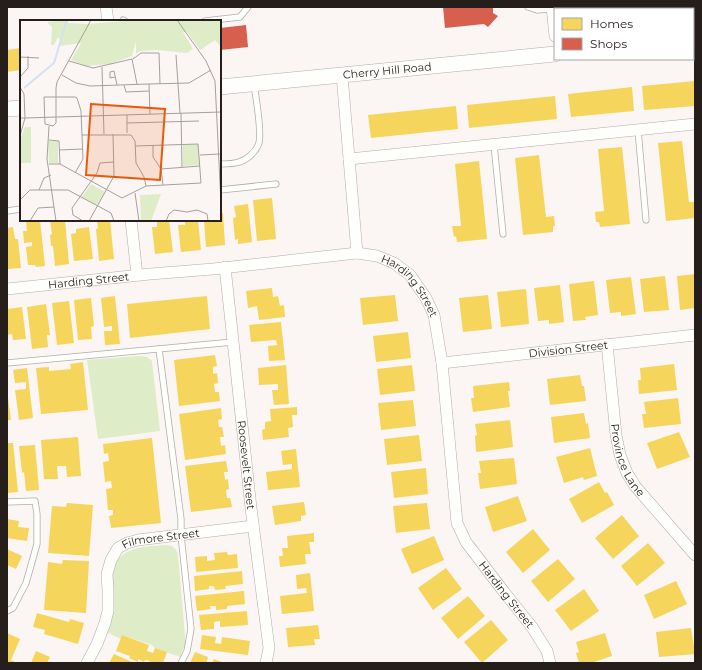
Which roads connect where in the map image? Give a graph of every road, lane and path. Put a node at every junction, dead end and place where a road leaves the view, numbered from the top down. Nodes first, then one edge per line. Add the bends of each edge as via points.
1 (106, 7) edge
2 (248, 7) edge
3 (528, 7) edge
4 (552, 8) edge
5 (108, 20) edge
6 (214, 20) edge
7 (554, 27) edge
8 (554, 54) edge
9 (342, 75) junction
10 (254, 84) junction
11 (221, 87) edge
12 (20, 108) edge
13 (7, 109) edge
14 (695, 124) edge
15 (638, 130) junction
16 (494, 145) junction
17 (349, 159) junction
18 (221, 164) edge
19 (276, 184) dead end
20 (221, 190) edge
21 (20, 209) edge
22 (7, 211) edge
23 (646, 220) dead end
24 (131, 221) edge
25 (503, 234) dead end
26 (357, 253) junction
27 (225, 267) junction
28 (137, 275) junction
29 (7, 289) edge
30 (695, 335) edge
31 (233, 342) junction
32 (607, 344) junction
33 (159, 349) junction
34 (7, 363) edge
35 (442, 363) junction
36 (7, 502) edge
37 (253, 526) junction
38 (181, 535) junction
39 (695, 555) edge
40 (7, 611) edge
41 (87, 663) edge
42 (181, 663) edge
43 (266, 663) edge
44 (550, 663) edge

1 - 5 street
2 - 6 lane via 240,17
3 - 4 lane via 537,10
4 - 7 street
8 - 9 main road, Cherry Hill Road
9 - 10 main road, Cherry Hill Road
9 - 17 street
10 - 11 main road, Cherry Hill Road
10 - 18 lane via 260,131 258,144 246,159
12 - 13 main road
14 - 15 street
15 - 16 street
15 - 23 lane
16 - 17 street
16 - 25 lane
17 - 26 street
19 - 20 lane
21 - 22 lane
24 - 28 street
26 - 27 street, Harding Street
26 - 35 street, Harding Street via 388,260 410,275 434,315
27 - 28 street, Harding Street
27 - 31 street, Roosevelt Street
28 - 29 street, Harding Street
30 - 32 street, Division Street
31 - 33 lane
31 - 37 street, Roosevelt Street
32 - 35 street, Division Street
32 - 39 street, Province Lane via 616,435 627,473 635,486
33 - 34 lane
33 - 38 lane
35 - 44 street, Harding Street via 457,523 466,542 532,628 547,651
36 - 40 lane via 35,501 37,544 26,583 13,608
37 - 38 street, Filmore Street
37 - 43 street, Roosevelt Street via 269,648
38 - 41 street, Filmore Street via 127,542 118,548 107,574 108,611 105,623
38 - 42 lane via 191,628 187,651

